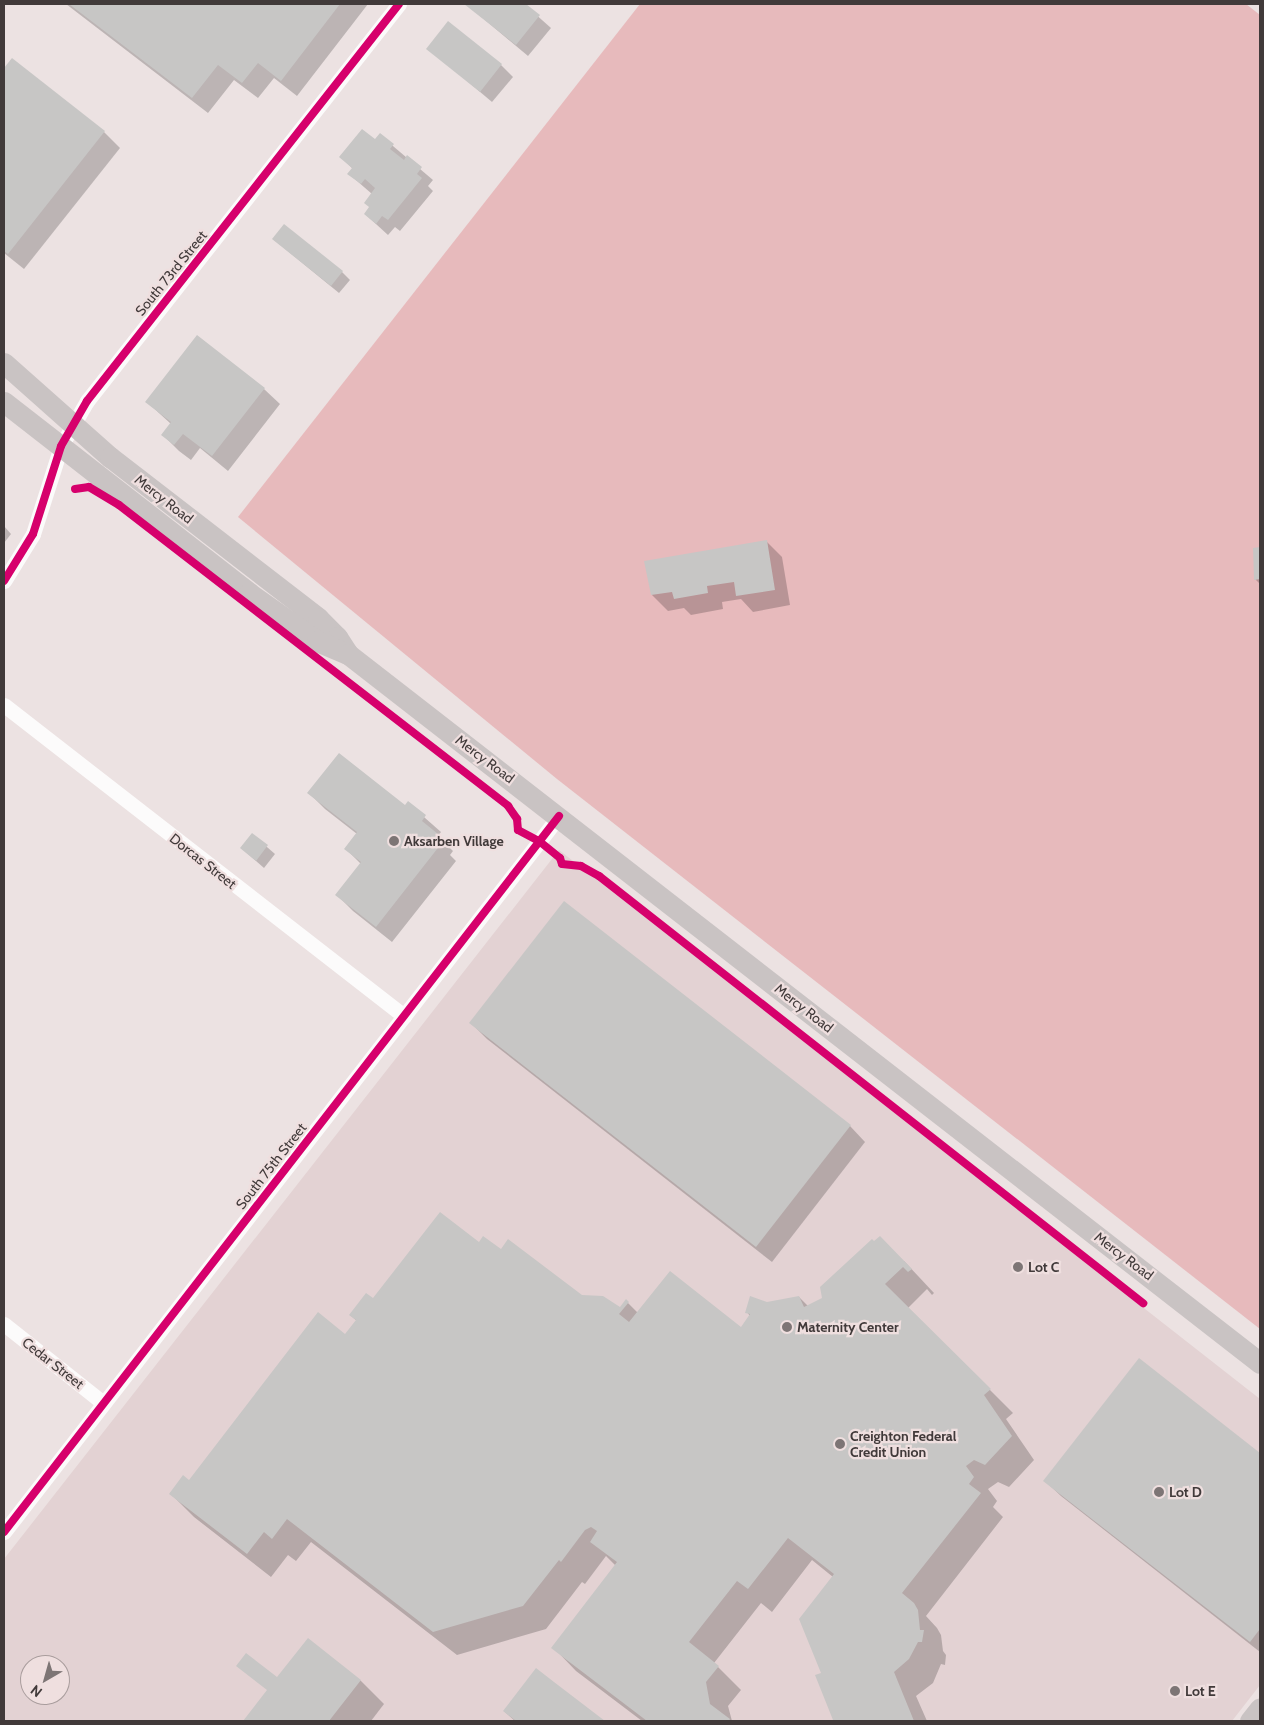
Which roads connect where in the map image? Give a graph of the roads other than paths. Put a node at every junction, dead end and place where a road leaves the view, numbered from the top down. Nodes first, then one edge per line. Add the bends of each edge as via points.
1 (399, 4) edge
2 (4, 363) edge
3 (4, 402) edge
4 (72, 423) junction
5 (61, 446) junction
6 (4, 581) edge
7 (348, 654) junction
8 (4, 705) edge
9 (559, 816) junction
10 (404, 1016) junction
11 (4, 1324) edge
12 (1260, 1363) edge
13 (102, 1402) junction
14 (4, 1532) edge
15 (1260, 1708) edge
16 (1250, 1721) edge

1 - 4 street, South 73rd Street
2 - 4 main road, Mercy Road
3 - 5 main road, Mercy Road
4 - 5 street, South 73rd Street
4 - 7 main road, Mercy Road via 110,457 318,618
5 - 6 street, South 73rd Street via 33,534
5 - 7 main road, Mercy Road via 264,604 316,641
7 - 9 main road, Mercy Road
8 - 10 street, Dorcas Street
9 - 10 street, South 75th Street
9 - 12 main road, Mercy Road
10 - 13 street, South 75th Street
11 - 13 street, Cedar Street
13 - 14 street, South 75th Street
15 - 16 main road

